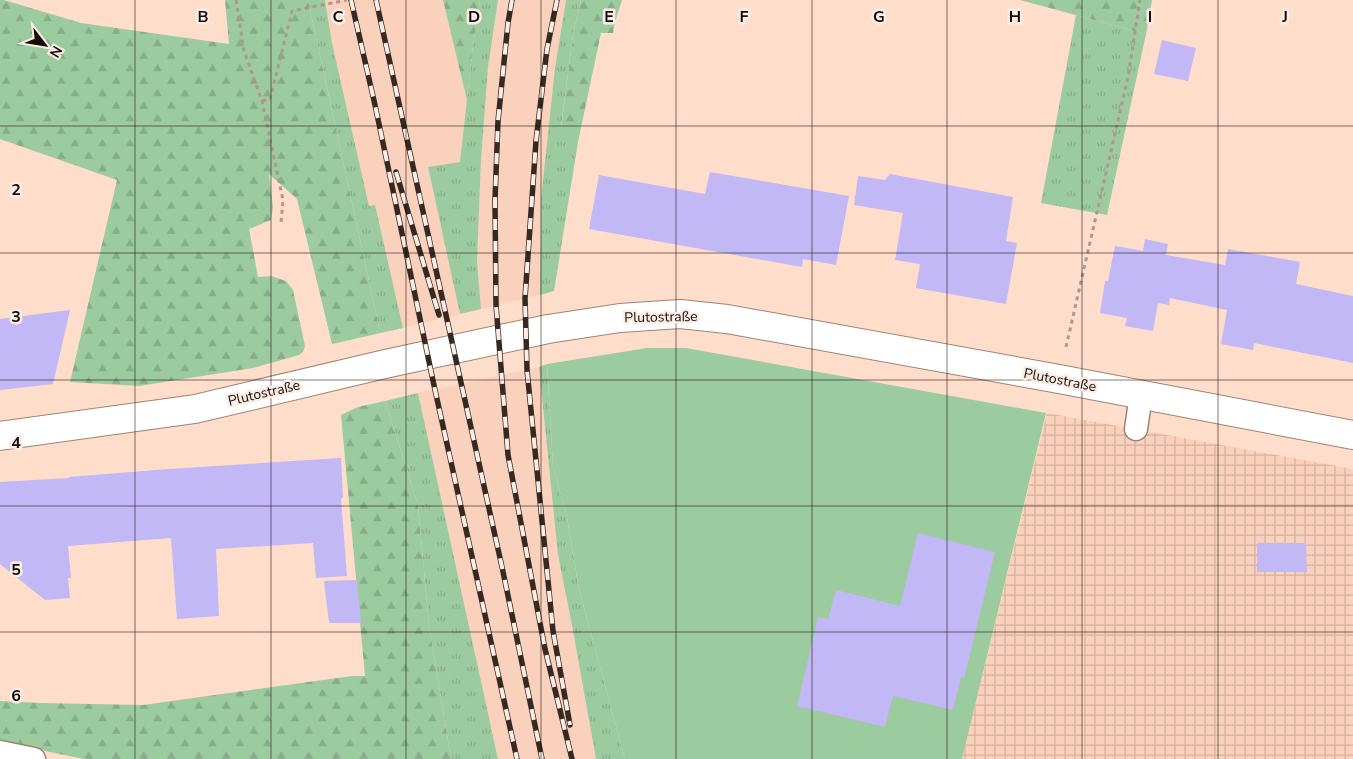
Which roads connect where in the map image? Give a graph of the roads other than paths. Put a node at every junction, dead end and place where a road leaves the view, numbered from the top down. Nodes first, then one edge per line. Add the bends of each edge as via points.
1 (1141, 395) junction
2 (1136, 429) dead end
3 (1353, 435) edge
4 (0, 436) edge
5 (0, 752) edge
6 (34, 759) edge

1 - 2 lane
1 - 3 street, Plutostraße
1 - 4 street, Plutostraße via 726,319 680,314 620,318 548,329 195,409
5 - 6 lane

